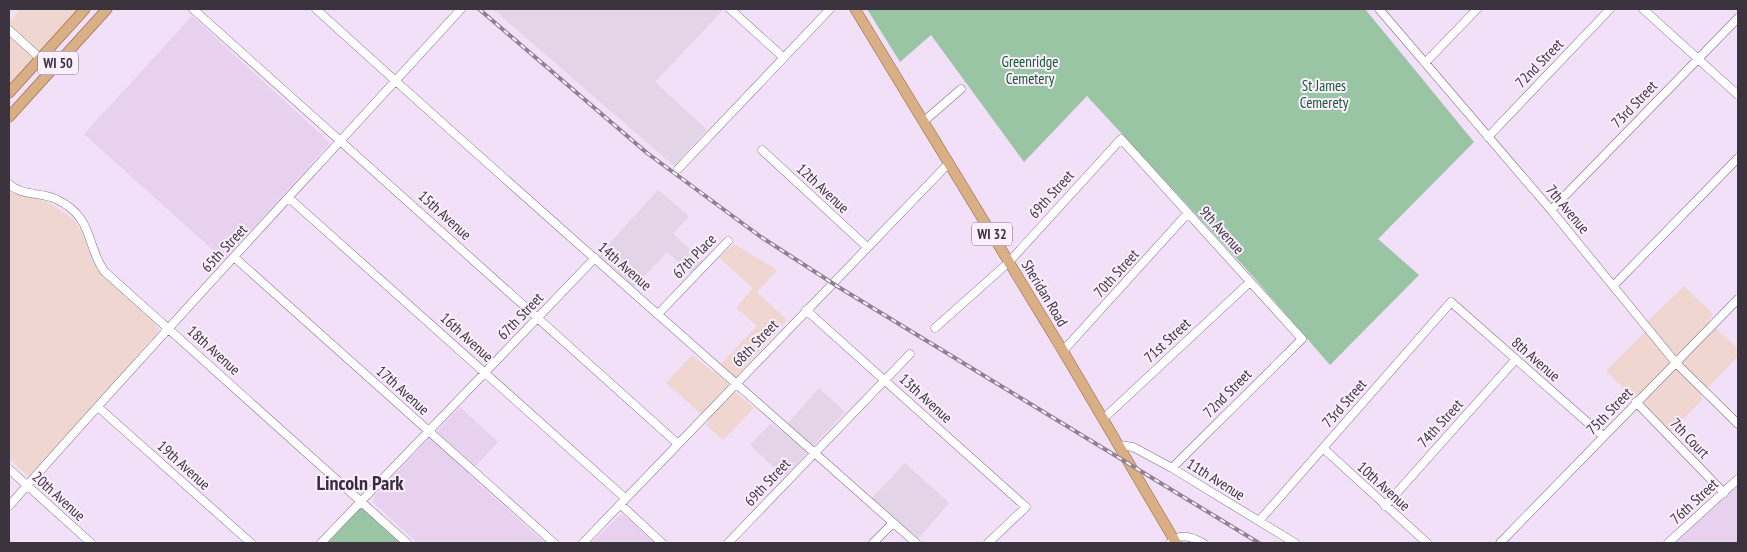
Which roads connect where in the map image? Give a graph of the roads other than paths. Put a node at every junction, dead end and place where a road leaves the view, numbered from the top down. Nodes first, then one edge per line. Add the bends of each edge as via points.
1 (85, 9) edge
2 (107, 9) edge
3 (193, 9) edge
4 (316, 9) edge
5 (460, 9) edge
6 (730, 9) edge
7 (830, 9) edge
8 (855, 9) edge
9 (1379, 9) edge
10 (1477, 9) edge
11 (1610, 9) edge
12 (1643, 9) edge
13 (1738, 18) edge
14 (9, 30) edge
15 (783, 57) junction
16 (40, 58) junction
17 (1699, 58) junction
18 (1425, 63) junction
19 (396, 81) junction
20 (961, 89) dead end
21 (9, 94) edge
22 (1738, 95) edge
23 (9, 117) edge
24 (923, 122) junction
25 (1488, 137) junction
26 (1120, 139) joint
27 (342, 141) junction
28 (762, 150) dead end
29 (1738, 158) edge
30 (950, 164) junction
31 (678, 168) dead end
32 (9, 184) edge
33 (289, 198) junction
34 (1551, 210) junction
35 (1188, 214) junction
36 (728, 241) dead end
37 (867, 247) junction
38 (234, 257) junction
39 (594, 258) junction
40 (1009, 262) junction
41 (1250, 282) junction
42 (1614, 285) junction
43 (1738, 299) edge
44 (1451, 302) joint
45 (806, 310) junction
46 (659, 313) junction
47 (538, 317) junction
48 (169, 328) junction
49 (935, 328) dead end
50 (1302, 338) joint
51 (1063, 351) junction
52 (910, 354) dead end
53 (1516, 359) junction
54 (1676, 362) junction
55 (485, 372) junction
56 (885, 379) junction
57 (735, 384) junction
58 (1636, 402) junction
59 (98, 407) junction
60 (1103, 419) junction
61 (1738, 424) edge
62 (428, 431) junction
63 (1603, 436) junction
64 (678, 442) junction
65 (1119, 445) junction
66 (1323, 448) junction
67 (813, 453) junction
68 (1172, 468) junction
69 (9, 469) edge
70 (1738, 479) edge
71 (27, 486) junction
72 (1724, 493) junction
73 (361, 501) junction
74 (623, 501) junction
75 (9, 506) edge
76 (1386, 506) junction
77 (1259, 521) junction
78 (893, 523) junction
79 (1173, 542) edge
80 (91, 543) edge
81 (251, 543) edge
82 (320, 543) edge
83 (408, 543) edge
84 (554, 543) edge
85 (583, 543) edge
86 (662, 543) edge
87 (728, 543) edge
88 (874, 543) edge
89 (916, 543) edge
90 (988, 543) edge
91 (1204, 543) edge
92 (1295, 543) edge
93 (1427, 543) edge
94 (1500, 543) edge
95 (1668, 543) edge

1 - 16 main road, WI 50
2 - 23 main road, WI 50
3 - 27 street, 15th Avenue
4 - 19 street, 14th Avenue
5 - 19 street, 65th Street
6 - 15 street
7 - 15 street
8 - 24 main road, Sheridan Road / WI 32
9 - 18 street, 7th Avenue
10 - 18 street
11 - 25 street, 72nd Street
12 - 17 street
13 - 17 street, 73rd Street
14 - 16 street
15 - 31 street
16 - 21 main road, WI 50
17 - 22 street
17 - 34 street, 73rd Street
18 - 25 street, 7th Avenue
19 - 27 street, 65th Street
19 - 39 street, 14th Avenue
20 - 24 street
24 - 30 main road, Sheridan Road / WI 32
25 - 34 street, 7th Avenue
26 - 35 street, 9th Avenue
26 - 40 street, 69th Street
27 - 33 street, 65th Street
27 - 47 street, 15th Avenue
28 - 37 street, 12th Avenue
29 - 42 street
30 - 37 street, 68th Street
30 - 40 main road, Sheridan Road / WI 32
32 - 48 street, 18th Avenue via 18,191 57,199 74,212 87,228 104,271
33 - 38 street, 65th Street
33 - 55 street, 16th Avenue
34 - 42 street, 7th Avenue
35 - 41 street, 9th Avenue
35 - 51 street, 70th Street
36 - 46 street, 67th Place
37 - 45 street, 68th Street
38 - 48 street, 65th Street
38 - 62 street, 17th Avenue
39 - 46 street, 14th Avenue
39 - 47 street, 67th Street
40 - 49 street, 69th Street
40 - 51 main road, Sheridan Road / WI 32
41 - 50 street, 9th Avenue
41 - 60 street, 71st Street
42 - 54 street, 7th Avenue
43 - 54 street, 75th Street
44 - 53 street, 8th Avenue
44 - 66 street, 73rd Street
45 - 56 street, 13th Avenue
45 - 57 street, 68th Street
46 - 57 street, 14th Avenue
47 - 55 street, 67th Street
47 - 64 street, 15th Avenue
48 - 59 street, 65th Street
48 - 73 street, 18th Avenue
50 - 68 street, 72nd Street
51 - 60 main road, Sheridan Road / WI 32
52 - 56 street, 69th Street
53 - 63 street, 8th Avenue
53 - 76 street, 74th Street
54 - 58 street, 75th Street
54 - 61 street, 7th Avenue
55 - 62 street, 67th Street
55 - 74 street, 16th Avenue
56 - 67 street, 69th Street
56 - 90 street, 13th Avenue via 1026,507
57 - 64 street, 68th Street
57 - 67 street, 14th Avenue
58 - 63 street, 75th Street
58 - 72 street, 7th Court
59 - 71 street, 65th Street
59 - 81 street, 19th Avenue
60 - 65 main road, Sheridan Road / WI 32
62 - 73 street, 67th Street
62 - 84 street, 17th Avenue
63 - 94 street, 75th Street
64 - 74 street, 68th Street
65 - 68 street, 11th Avenue via 1133,447
65 - 79 main road, Sheridan Road / WI 32
66 - 76 street, 10th Avenue
66 - 77 street, 73rd Street
67 - 78 street, 14th Avenue
67 - 87 street, 69th Street
68 - 77 street, 11th Avenue
69 - 71 street, 20th Avenue
70 - 72 street, 76th Street
71 - 75 street, 65th Street
71 - 80 street, 20th Avenue
72 - 95 street, 76th Street
73 - 82 street, 67th Street
73 - 83 street, 18th Avenue
74 - 85 street, 68th Street
74 - 86 street, 16th Avenue
76 - 93 street, 10th Avenue
77 - 92 street, 11th Avenue
78 - 88 street
78 - 89 street, 14th Avenue
79 - 91 street via 1182,536

